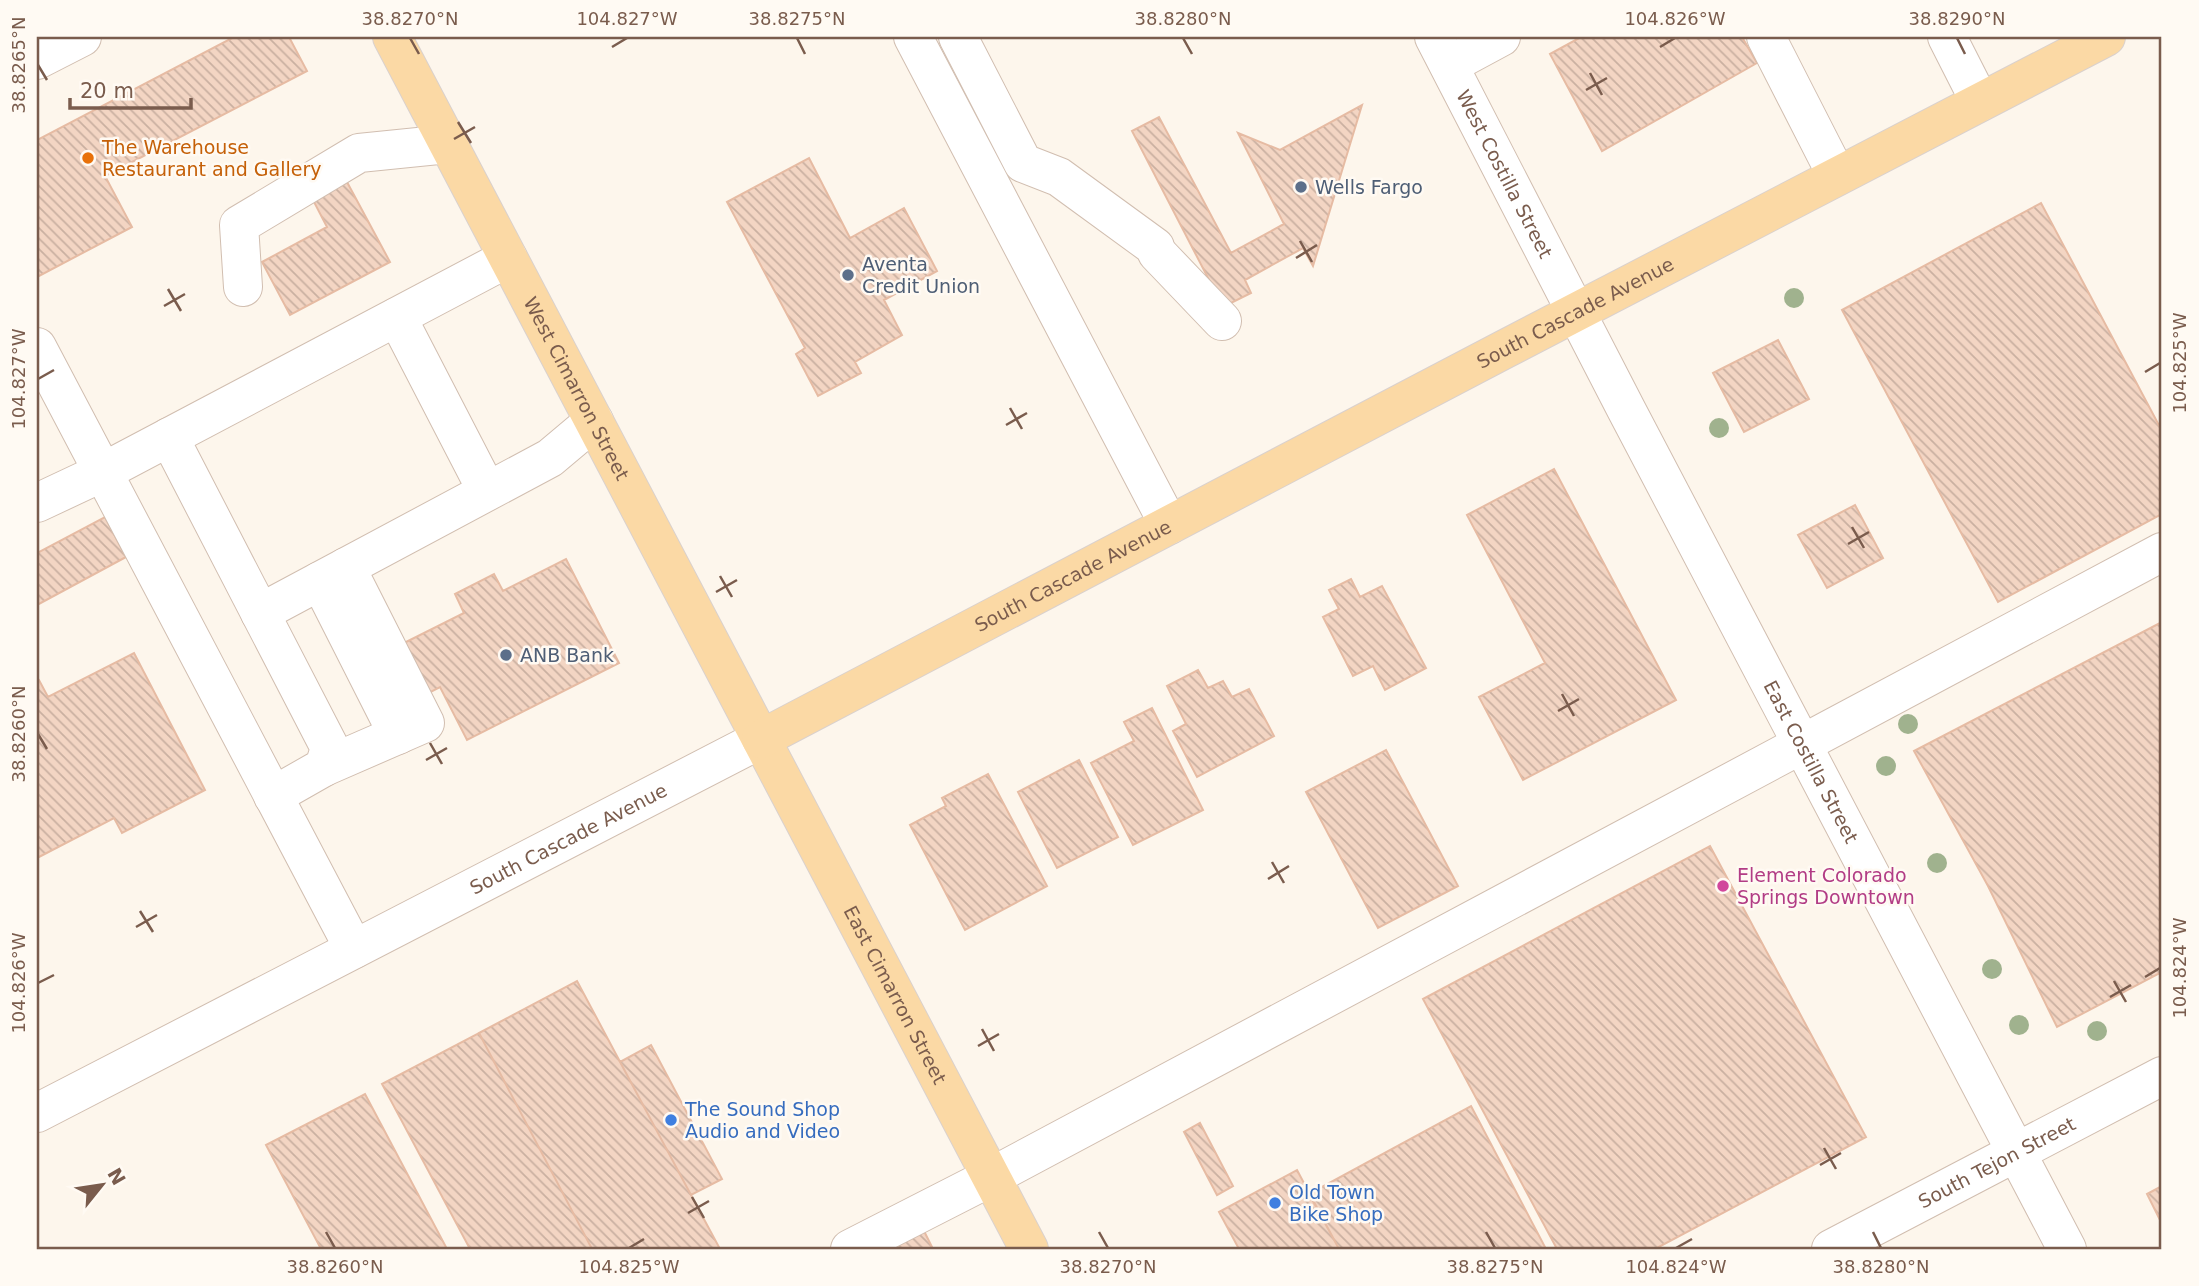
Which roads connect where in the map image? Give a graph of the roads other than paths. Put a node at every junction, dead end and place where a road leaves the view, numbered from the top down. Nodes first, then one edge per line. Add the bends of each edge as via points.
1 (82, 37) edge
2 (392, 37) edge
3 (913, 37) edge
4 (958, 37) edge
5 (1501, 37) edge
6 (1766, 37) edge
7 (1947, 37) edge
8 (2106, 37) edge
9 (1441, 51) edge
10 (37, 60) edge
11 (1980, 102) junction
12 (448, 145) junction
13 (1837, 176) junction
14 (508, 258) junction
15 (243, 287) dead end
16 (1576, 312) junction
17 (397, 317) junction
18 (1222, 321) dead end
19 (37, 347) edge
20 (594, 421) junction
21 (169, 437) junction
22 (103, 472) junction
23 (488, 491) junction
24 (37, 503) edge
25 (1169, 525) junction
26 (2162, 552) edge
27 (322, 580) junction
28 (260, 613) junction
29 (761, 739) junction
30 (386, 740) junction
31 (1801, 743) junction
32 (324, 766) junction
33 (274, 796) junction
34 (354, 949) junction
35 (2162, 1076) edge
36 (37, 1113) edge
37 (2017, 1153) junction
38 (991, 1177) junction
39 (849, 1249) edge
40 (1029, 1249) edge
41 (1831, 1249) edge
42 (2067, 1249) edge

1 - 10 street
2 - 12 main road, West Cimarron Street
3 - 25 street
4 - 18 street via 1023,163 1059,177 1156,250
5 - 9 street
6 - 13 street
7 - 11 street
8 - 11 main road, South Cascade Avenue
9 - 16 street, West Costilla Street
11 - 13 main road, South Cascade Avenue
12 - 14 main road, West Cimarron Street
12 - 15 street via 359,153 239,225
13 - 16 main road, South Cascade Avenue
14 - 17 street
14 - 20 main road, West Cimarron Street
16 - 25 main road, South Cascade Avenue
16 - 31 street, East Costilla Street
17 - 21 street
17 - 23 street
19 - 22 street
20 - 23 street via 550,458
20 - 29 main road, West Cimarron Street
21 - 22 street
21 - 28 street
22 - 24 street
22 - 33 street
23 - 27 street
25 - 29 main road, South Cascade Avenue
26 - 31 street
27 - 28 street
27 - 30 street
27 - 30 street via 425,723
28 - 32 street via 330,748
29 - 34 street, South Cascade Avenue
29 - 38 main road, East Cimarron Street
30 - 32 street
31 - 37 street, East Costilla Street
31 - 38 street
32 - 33 street
33 - 34 street
34 - 36 street, South Cascade Avenue
35 - 37 street, South Tejon Street
37 - 41 street, South Tejon Street
37 - 42 street, East Costilla Street
38 - 39 street
38 - 40 main road, East Cimarron Street

